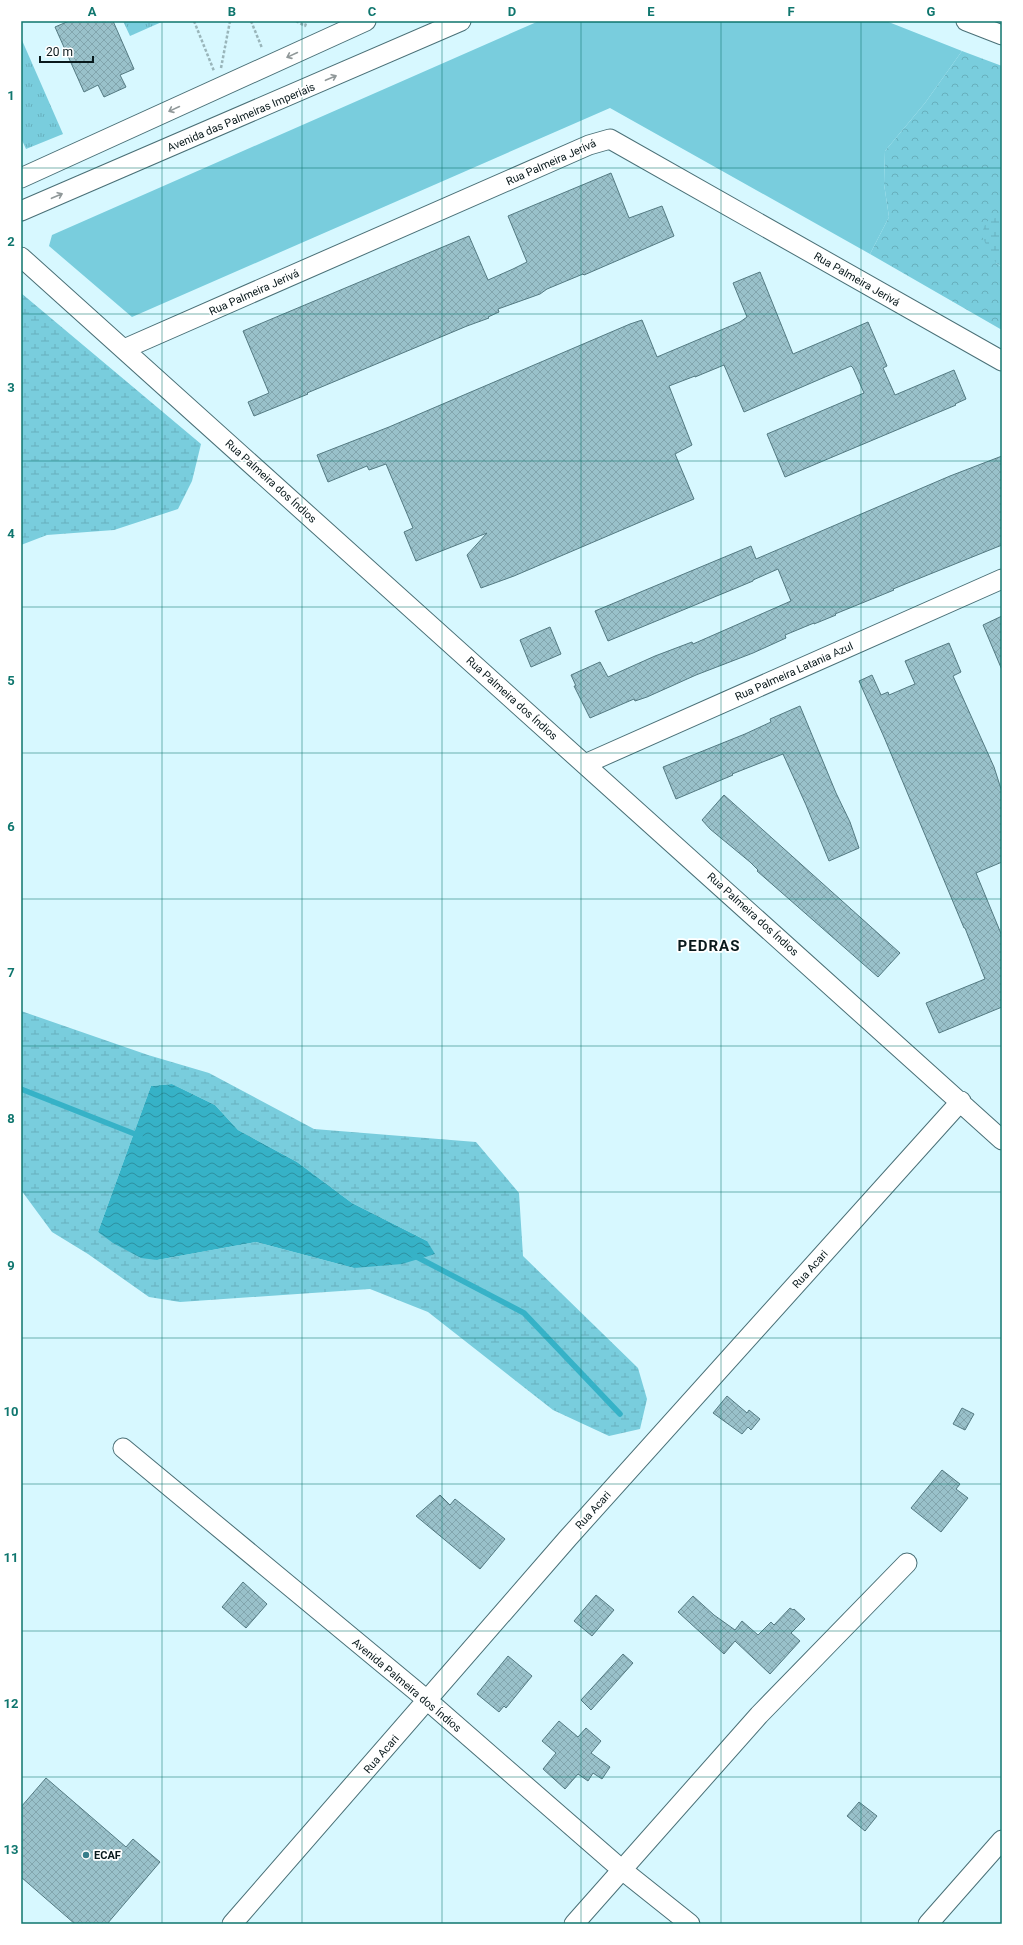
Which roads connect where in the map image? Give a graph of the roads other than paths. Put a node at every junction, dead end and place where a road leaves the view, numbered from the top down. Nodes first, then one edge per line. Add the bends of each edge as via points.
1 (366, 21) edge
2 (461, 21) edge
3 (966, 21) edge
4 (1002, 35) edge
5 (21, 178) edge
6 (21, 212) edge
7 (21, 257) edge
8 (124, 349) junction
9 (1002, 361) edge
10 (1002, 579) edge
11 (585, 764) junction
12 (961, 1101) junction
13 (1002, 1140) edge
14 (123, 1448) dead end
15 (907, 1563) dead end
16 (427, 1700) junction
17 (1002, 1840) edge
18 (621, 1869) junction
19 (232, 1924) edge
20 (574, 1924) edge
21 (690, 1924) edge
22 (928, 1924) edge

1 -> 5 street
6 -> 2 street, Avenida das Palmeiras Imperiais
3 - 4 street
7 - 8 street, Rua Palmeira dos Índios
8 - 9 street, Rua Palmeira Jerivá via 589,145 610,139
8 - 11 street, Rua Palmeira dos Índios
10 - 11 street, Rua Palmeira Latania Azul
11 - 12 street, Rua Palmeira dos Índios
12 - 13 street, Rua Palmeira dos Índios
12 - 16 street, Rua Acari via 568,1538
14 - 16 street, Avenida Palmeira dos Índios
15 - 18 street via 759,1715
16 - 18 street, Avenida Palmeira dos Índios
16 - 19 street, Rua Acari
17 - 22 street
18 - 20 street
18 - 21 street, Avenida Palmeira dos Índios

